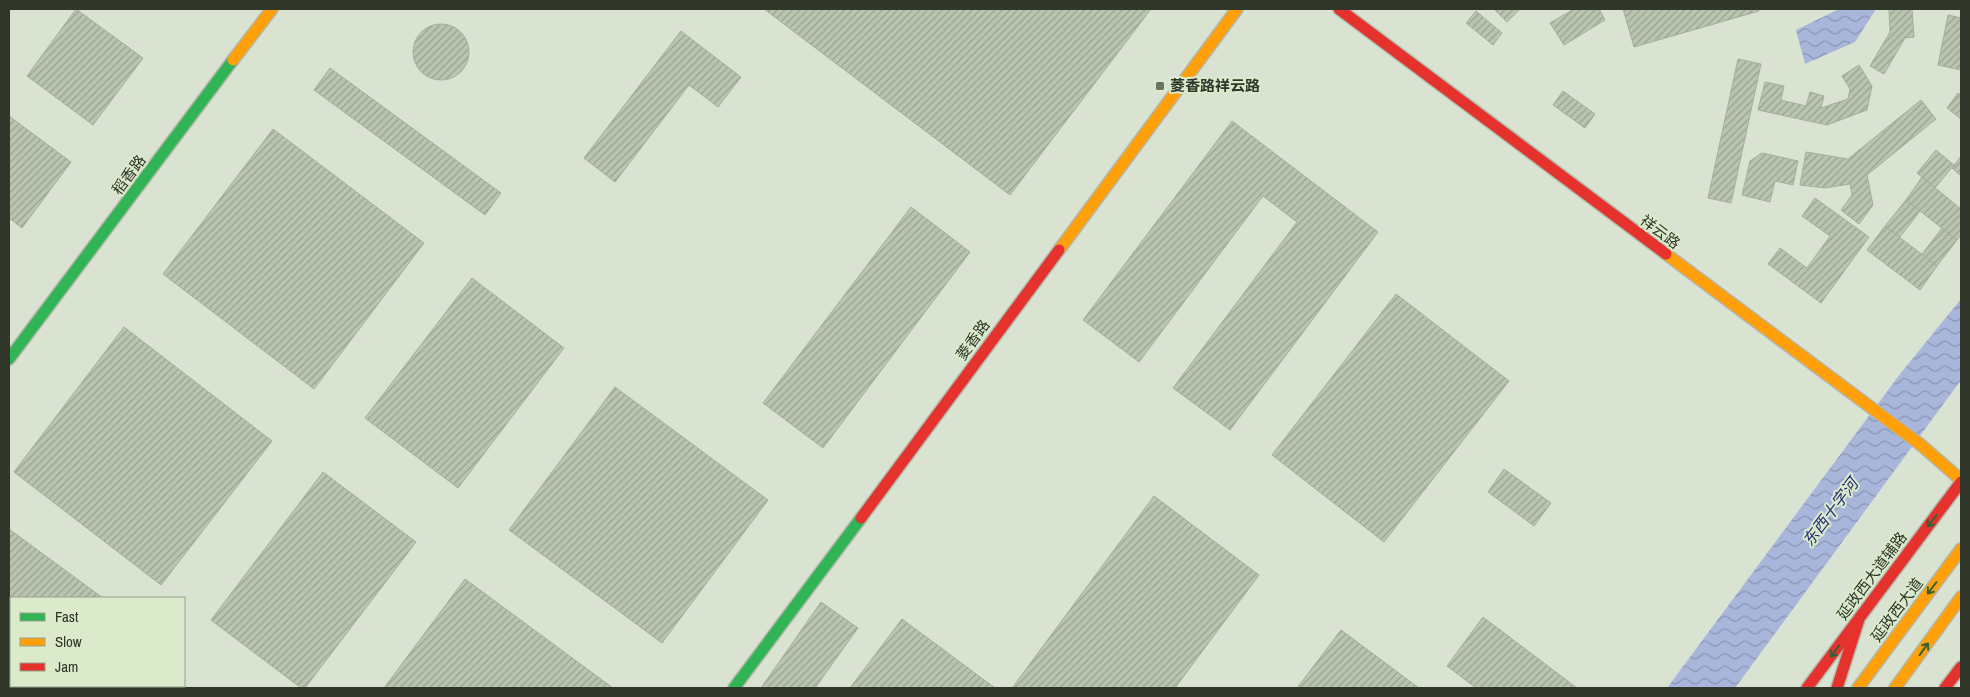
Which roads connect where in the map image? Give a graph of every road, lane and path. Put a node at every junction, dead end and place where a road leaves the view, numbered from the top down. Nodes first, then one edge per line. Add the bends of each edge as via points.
1 (272, 9) edge
2 (1237, 9) edge
3 (1339, 9) edge
4 (9, 359) edge
5 (1961, 481) edge
6 (1961, 549) edge
7 (1961, 597) edge
8 (1859, 619) junction
9 (1961, 667) edge
10 (734, 688) edge
11 (1808, 688) edge
12 (1837, 688) edge
13 (1858, 688) edge
14 (1895, 688) edge
15 (1945, 688) edge

1 - 4 street, 稻香路
2 - 10 street, 菱香路
3 - 5 street, 祥云路 via 1921,446
5 -> 8 street, 延政西大道辅路
6 -> 13 street, 延政西大道
14 -> 7 street
8 -> 11 street, 延政西大道辅路
8 - 12 street
9 - 15 street

